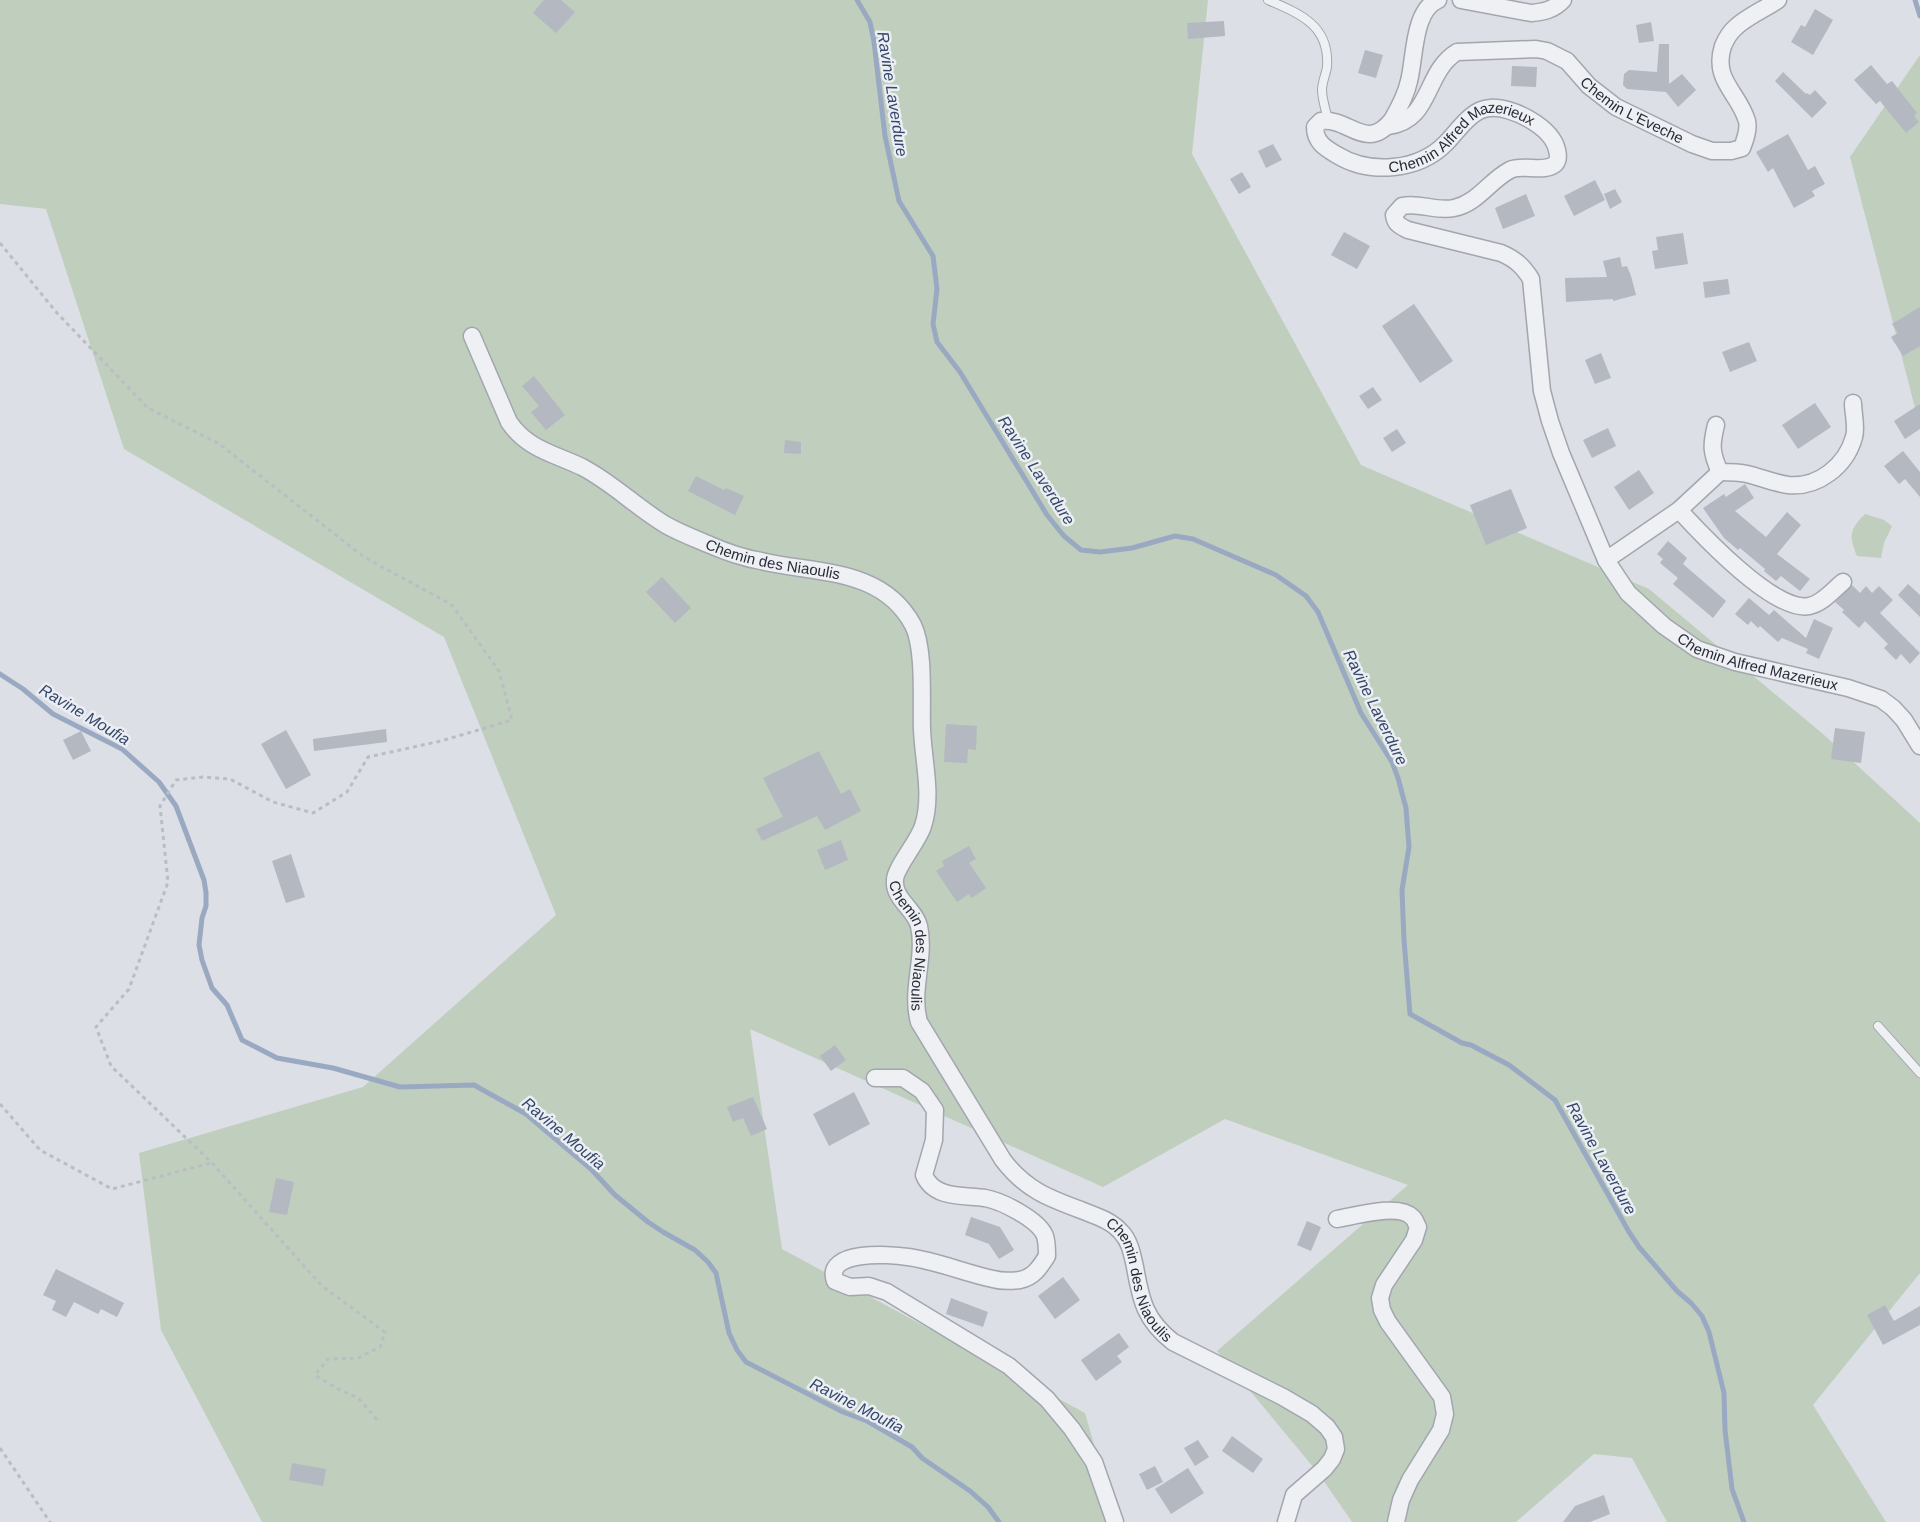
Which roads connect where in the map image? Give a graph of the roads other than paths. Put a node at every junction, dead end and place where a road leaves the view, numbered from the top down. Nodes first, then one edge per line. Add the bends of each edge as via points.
1 (1268, 0) edge
2 (1438, 0) edge
3 (1460, 0) edge
4 (1563, 0) edge
5 (1778, 0) edge
6 (1328, 120) junction
7 (1388, 126) junction
8 (472, 336) dead end
9 (1853, 403) dead end
10 (1716, 425) dead end
11 (1720, 472) junction
12 (1679, 510) junction
13 (1606, 560) junction
14 (1843, 582) dead end
15 (1920, 746) edge
16 (1878, 1026) dead end
17 (1920, 1073) edge
18 (875, 1078) dead end
19 (1337, 1219) dead end
20 (1115, 1522) edge
21 (1286, 1522) edge
22 (1396, 1522) edge

1 - 6 lane via 1293,10 1324,38 1327,66 1322,89
2 - 7 street via 1429,5 1422,15 1409,82
3 - 4 street via 1530,13 1551,9
5 - 7 street, Chemin L'Eveche via 1737,26 1721,54 1725,81 1747,123 1742,148 1737,150 1712,151 1692,144 1616,107 1589,86 1567,61 1536,49 1457,52 1449,56 1415,113 1408,121
6 - 7 street via 1363,134 1376,133
6 - 13 street, Chemin Alfred Mazerieux via 1316,125 1316,138 1321,145 1348,161 1376,168 1402,166 1436,152 1470,117 1489,108 1514,112 1530,120 1554,142 1558,154 1555,164 1510,170 1481,195 1462,206 1438,209 1409,204 1402,206 1394,215 1397,224 1408,230 1501,253 1524,267 1534,294 1542,391 1550,421
8 - 21 street, Chemin des Niaoulis via 509,422 525,441 583,468 666,524 712,546 760,561 850,576 872,586 896,600 914,626 921,659 926,811 917,840 894,882 919,926 915,999 919,1022 1013,1173 1037,1192 1101,1218 1122,1232 1130,1245 1145,1311 1162,1333 1173,1342 1283,1397 1327,1427 1334,1437 1336,1449 1332,1459 1294,1495
9 - 11 street via 1855,436 1848,454 1835,470 1821,479 1803,485 1787,485 1745,473
10 - 11 street via 1712,442
11 - 12 street
12 - 13 street
12 - 14 street via 1707,541 1750,579 1786,602 1800,607 1817,604
13 - 15 street, Chemin Alfred Mazerieux via 1628,592 1664,626 1697,649 1735,662 1848,688 1881,699 1904,720
16 - 17 lane
18 - 20 street via 903,1078 922,1092 935,1110 934,1140 924,1175 928,1183 940,1192 958,1197 986,1198 1030,1219 1045,1236 1047,1256 1036,1272 1020,1280 996,1280 908,1257 861,1256 839,1262 832,1273 835,1281 887,1292 1009,1366 1048,1399 1094,1462
19 - 22 street via 1404,1211 1413,1217 1418,1227 1414,1240 1384,1285 1380,1298 1388,1322 1442,1397 1445,1414 1441,1430 1410,1480

